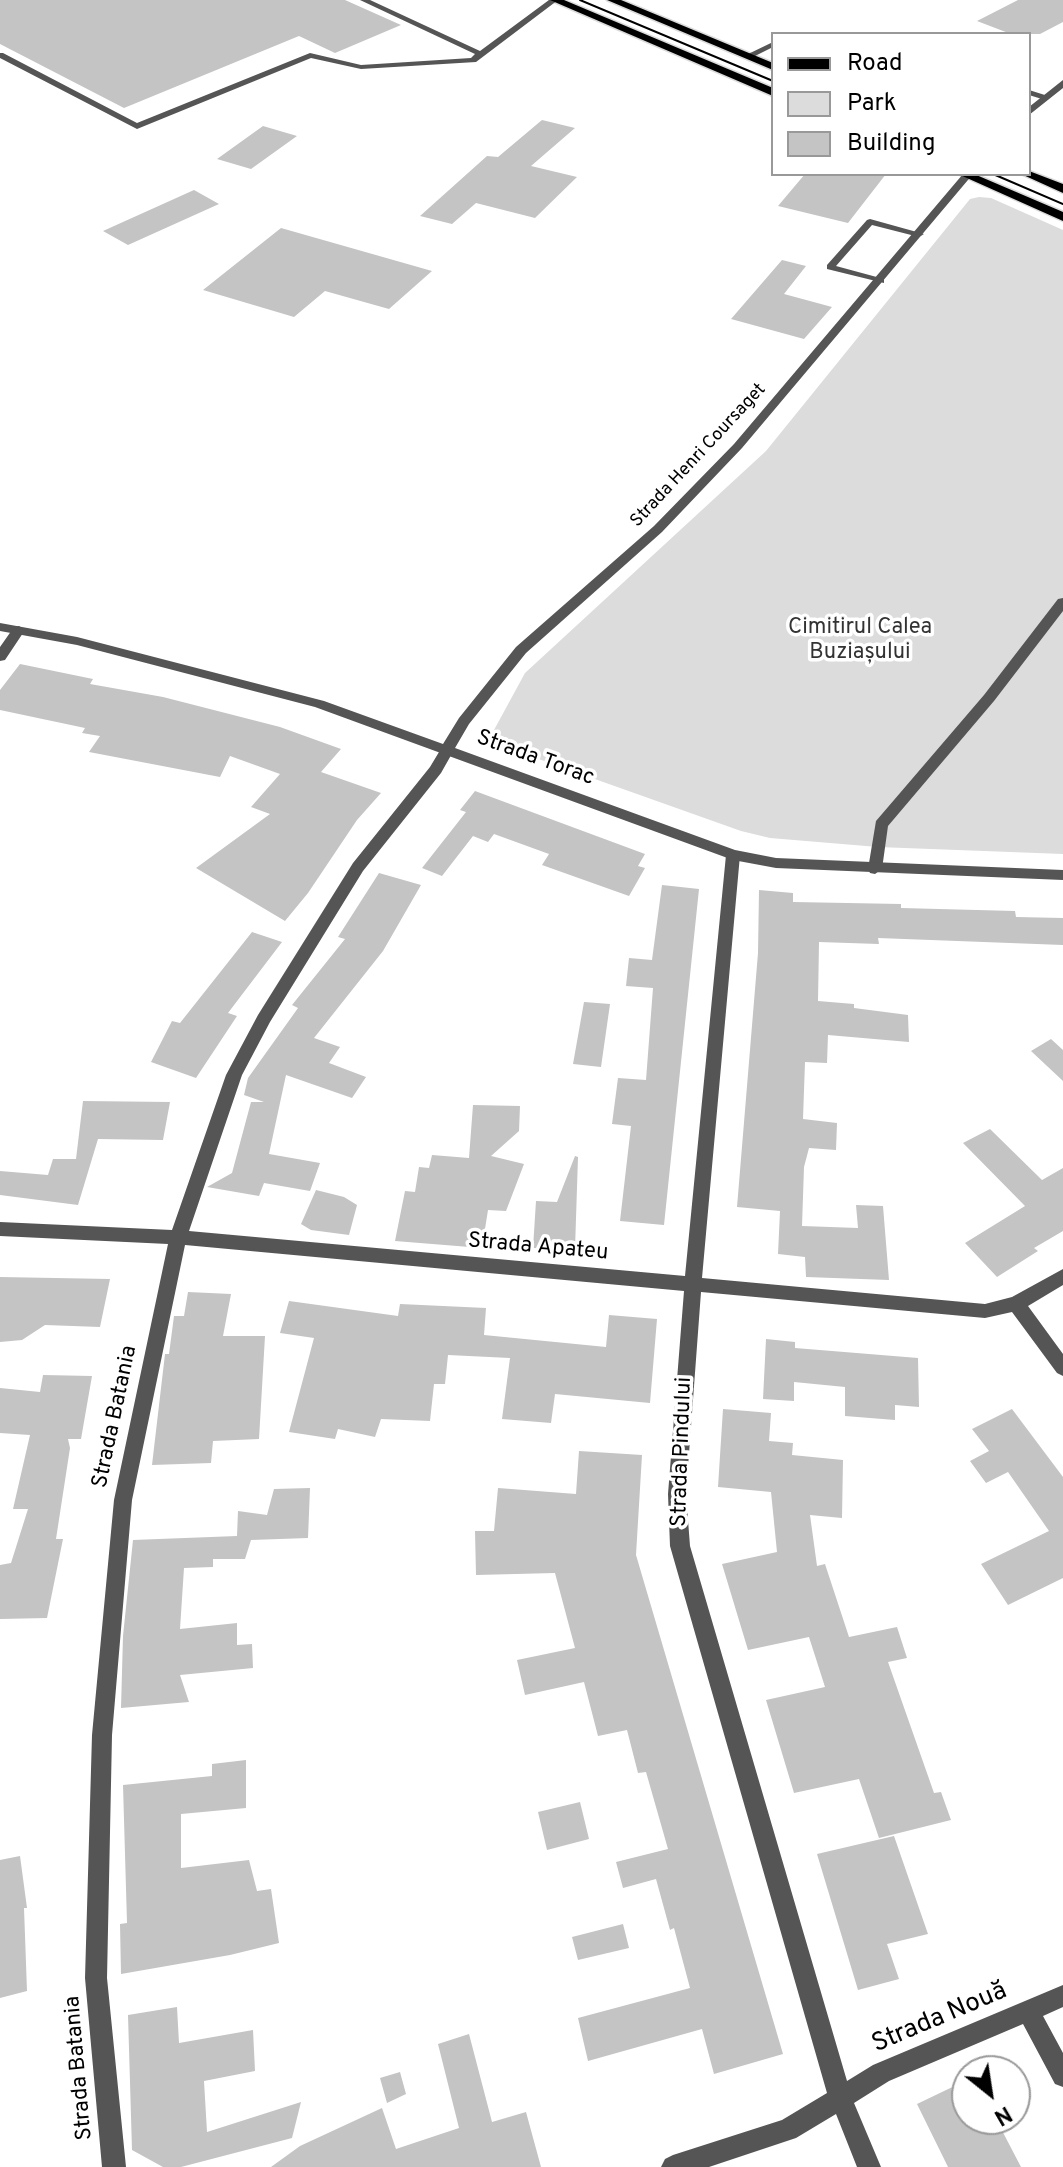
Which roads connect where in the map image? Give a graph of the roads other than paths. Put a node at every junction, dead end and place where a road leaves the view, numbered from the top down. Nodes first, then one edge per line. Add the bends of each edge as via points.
1 (364, 0) edge
2 (554, 0) edge
3 (612, 0) edge
4 (771, 45) edge
5 (481, 54) junction
6 (0, 55) edge
7 (748, 56) junction
8 (771, 66) edge
9 (1063, 83) edge
10 (771, 91) edge
11 (1031, 93) edge
12 (1045, 98) junction
13 (1031, 110) edge
14 (965, 176) edge
15 (968, 176) edge
16 (1031, 176) edge
17 (1063, 189) edge
18 (1063, 217) edge
19 (919, 234) junction
20 (881, 281) junction
21 (1063, 602) edge
22 (0, 627) edge
23 (19, 630) junction
24 (0, 657) edge
25 (447, 750) junction
26 (733, 855) junction
27 (875, 869) junction
28 (1063, 875) edge
29 (0, 1229) edge
30 (178, 1237) junction
31 (1063, 1276) edge
32 (694, 1284) junction
33 (1016, 1304) junction
34 (1063, 1368) edge
35 (1063, 1996) edge
36 (1028, 2011) junction
37 (1063, 2076) edge
38 (840, 2097) junction
39 (114, 2167) edge
40 (673, 2167) edge
41 (869, 2167) edge

1 - 5 lane
2 - 5 lane
2 - 10 main road
3 - 7 main road
4 - 7 lane
5 - 6 lane via 473,60 361,67 310,55 137,126
7 - 8 main road
9 - 12 street
11 - 12 lane
12 - 13 street
14 - 19 street, Strada Henri Coursaget
15 - 18 main road
16 - 17 main road
19 - 20 street, Strada Henri Coursaget
19 - 20 lane via 870,222 830,267
20 - 25 street, Strada Henri Coursaget via 658,529 521,650
21 - 27 street via 881,825
22 - 23 street, Strada Torac
23 - 24 street
23 - 25 street, Strada Torac via 319,704
25 - 26 street, Strada Torac
25 - 30 street, Strada Batania via 358,867 264,1019 234,1075
26 - 27 street, Strada Torac
26 - 32 street, Strada Pindului
27 - 28 street, Strada Torac
29 - 30 street, Strada Apateu
30 - 32 street, Strada Apateu
30 - 39 street, Strada Batania via 123,1500 102,1735 96,1978
31 - 33 street, Strada Apateu
32 - 33 street, Strada Apateu via 985,1311
32 - 38 street, Strada Pindului via 677,1494 680,1546
33 - 34 street
35 - 36 street, Strada Nouă
36 - 37 street
36 - 38 street, Strada Nouă via 881,2073
38 - 40 street, Strada Nouă via 788,2130
38 - 41 street, Strada Pindului

